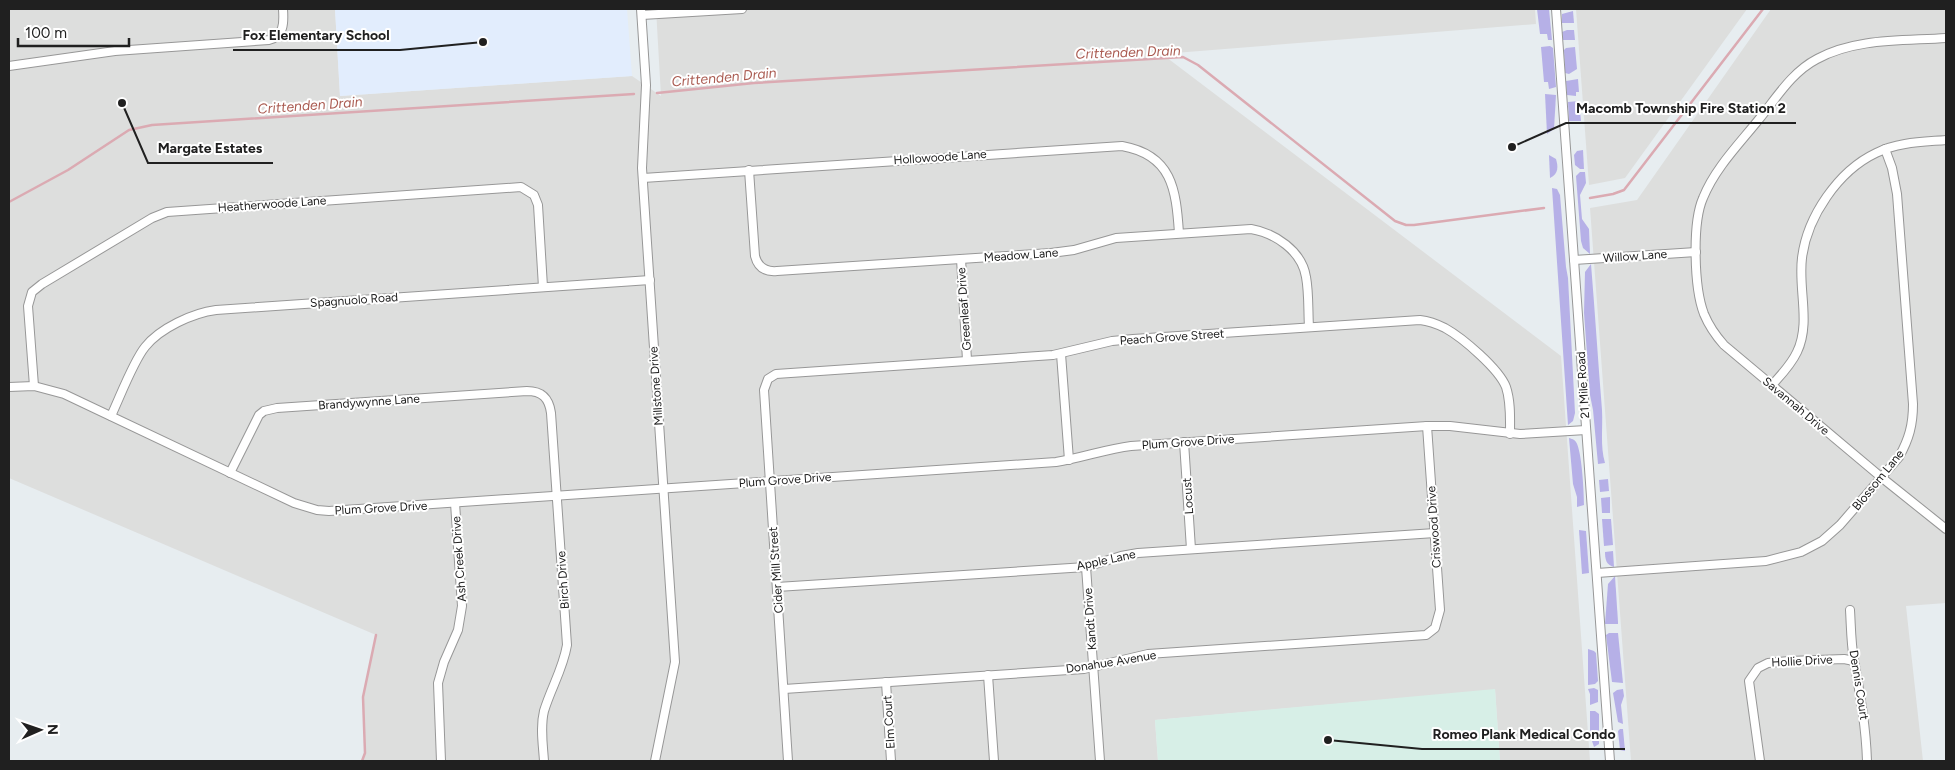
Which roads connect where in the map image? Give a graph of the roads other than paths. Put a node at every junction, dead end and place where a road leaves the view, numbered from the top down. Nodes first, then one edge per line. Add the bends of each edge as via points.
1 (283, 9) edge
2 (742, 9) edge
3 (1556, 9) edge
4 (642, 12) edge
5 (1946, 38) edge
6 (9, 66) edge
7 (1946, 140) edge
8 (1885, 149) junction
9 (749, 170) junction
10 (643, 178) junction
11 (1179, 233) junction
12 (1696, 252) junction
13 (961, 259) junction
14 (1574, 260) junction
15 (650, 280) junction
16 (543, 287) junction
17 (1309, 327) junction
18 (1062, 354) junction
19 (967, 360) junction
20 (768, 379) joint
21 (1772, 385) junction
22 (34, 386) junction
23 (9, 387) edge
24 (544, 396) joint
25 (111, 416) junction
26 (1427, 426) junction
27 (1586, 430) junction
28 (1510, 434) junction
29 (1184, 442) junction
30 (1069, 460) junction
31 (230, 473) junction
32 (1881, 478) junction
33 (770, 481) junction
34 (663, 488) junction
35 (557, 495) junction
36 (455, 503) junction
37 (1946, 529) edge
38 (1434, 533) junction
39 (1191, 549) junction
40 (1086, 567) junction
41 (1597, 573) junction
42 (777, 587) junction
43 (1850, 610) dead end
44 (1436, 628) joint
45 (1854, 661) junction
46 (1093, 667) junction
47 (988, 675) junction
48 (886, 682) junction
49 (784, 689) junction
50 (441, 761) edge
51 (544, 761) edge
52 (655, 761) edge
53 (788, 761) edge
54 (891, 761) edge
55 (994, 761) edge
56 (1100, 761) edge
57 (1610, 761) edge
58 (1760, 761) edge
59 (1867, 761) edge

1 - 6 street via 284,21 275,39 115,51
2 - 4 street
3 - 14 street, 21 Mile Road
4 - 10 street, Millstone Drive via 646,85
5 - 12 street, Savannah Drive via 1856,44 1825,54 1799,71 1707,188 1697,219
7 - 8 street
8 - 21 street via 1851,170 1815,218 1802,256 1804,318 1801,340 1793,360
8 - 32 street, Blossom Lane via 1897,194 1913,416 1905,447
9 - 10 street, Hollowoode Lane
9 - 11 street, Hollowoode Lane via 1122,146 1149,156 1169,175
9 - 13 street, Meadow Lane via 756,262 766,270
10 - 15 street, Millstone Drive
11 - 13 street, Meadow Lane via 1108,239 1058,252
11 - 17 street, Meadow Lane via 1251,229 1277,238 1293,252 1304,268
12 - 14 street, Willow Lane
12 - 21 street, Savannah Drive via 1700,300 1709,324 1724,345
13 - 19 street, Greenleaf Drive
14 - 27 street, 21 Mile Road
15 - 16 street, Spagnuolo Road
15 - 34 street, Millstone Drive
16 - 22 street, Heatherwoode Lane via 538,205 534,195 521,187 167,212 32,292 28,306
16 - 25 street, Spagnuolo Road via 196,314 145,346
17 - 18 street, Peach Grove Street via 1122,340
17 - 28 street, Peach Grove Street via 1411,320 1428,321 1446,328 1502,378 1509,396
18 - 19 street, Peach Grove Street
18 - 30 street
19 - 20 street, Peach Grove Street via 780,373
20 - 33 street, Cider Mill Street via 764,390
21 - 32 street, Savannah Drive
22 - 23 street, Plum Grove Drive
22 - 25 street, Plum Grove Drive via 55,390
24 - 31 street, Brandywynne Lane via 527,391 264,411 255,421
24 - 35 street, Birch Drive via 550,407
25 - 31 street, Plum Grove Drive
26 - 28 street, Plum Grove Drive
26 - 29 street, Plum Grove Drive
26 - 38 street, Criswood Drive
27 - 28 street, Plum Grove Drive
27 - 41 street, 21 Mile Road
29 - 30 street, Plum Grove Drive via 1118,448
29 - 39 street, Locust
30 - 33 street, Plum Grove Drive
31 - 36 street, Plum Grove Drive via 294,503 318,510
32 - 37 street, Savannah Drive
32 - 41 street, Blossom Lane via 1832,534 1790,556 1766,561
33 - 34 street, Plum Grove Drive
33 - 42 street, Cider Mill Street
34 - 35 street, Plum Grove Drive
34 - 52 street, Millstone Drive via 675,662
35 - 36 street, Plum Grove Drive
35 - 51 street, Birch Drive via 567,645 542,721
36 - 50 street, Ash Creek Drive via 462,606 458,630 438,683
38 - 39 street, Apple Lane
38 - 44 street, Criswood Drive via 1440,610
39 - 40 street, Apple Lane via 1129,554
40 - 42 street, Apple Lane
40 - 46 street, Kandt Drive
41 - 57 street, 21 Mile Road
42 - 49 street, Cider Mill Street
43 - 45 street, Dennis Court
44 - 46 street, Donahue Avenue via 1421,636 1148,654
45 - 58 street, Hollie Drive via 1768,662 1758,668 1749,681
45 - 59 street, Dennis Court via 1862,699
46 - 47 street, Donahue Avenue
46 - 56 street, Kandt Drive
47 - 48 street, Donahue Avenue
47 - 55 street
48 - 49 street, Donahue Avenue
48 - 54 street, Elm Court
49 - 53 street, Cider Mill Street

